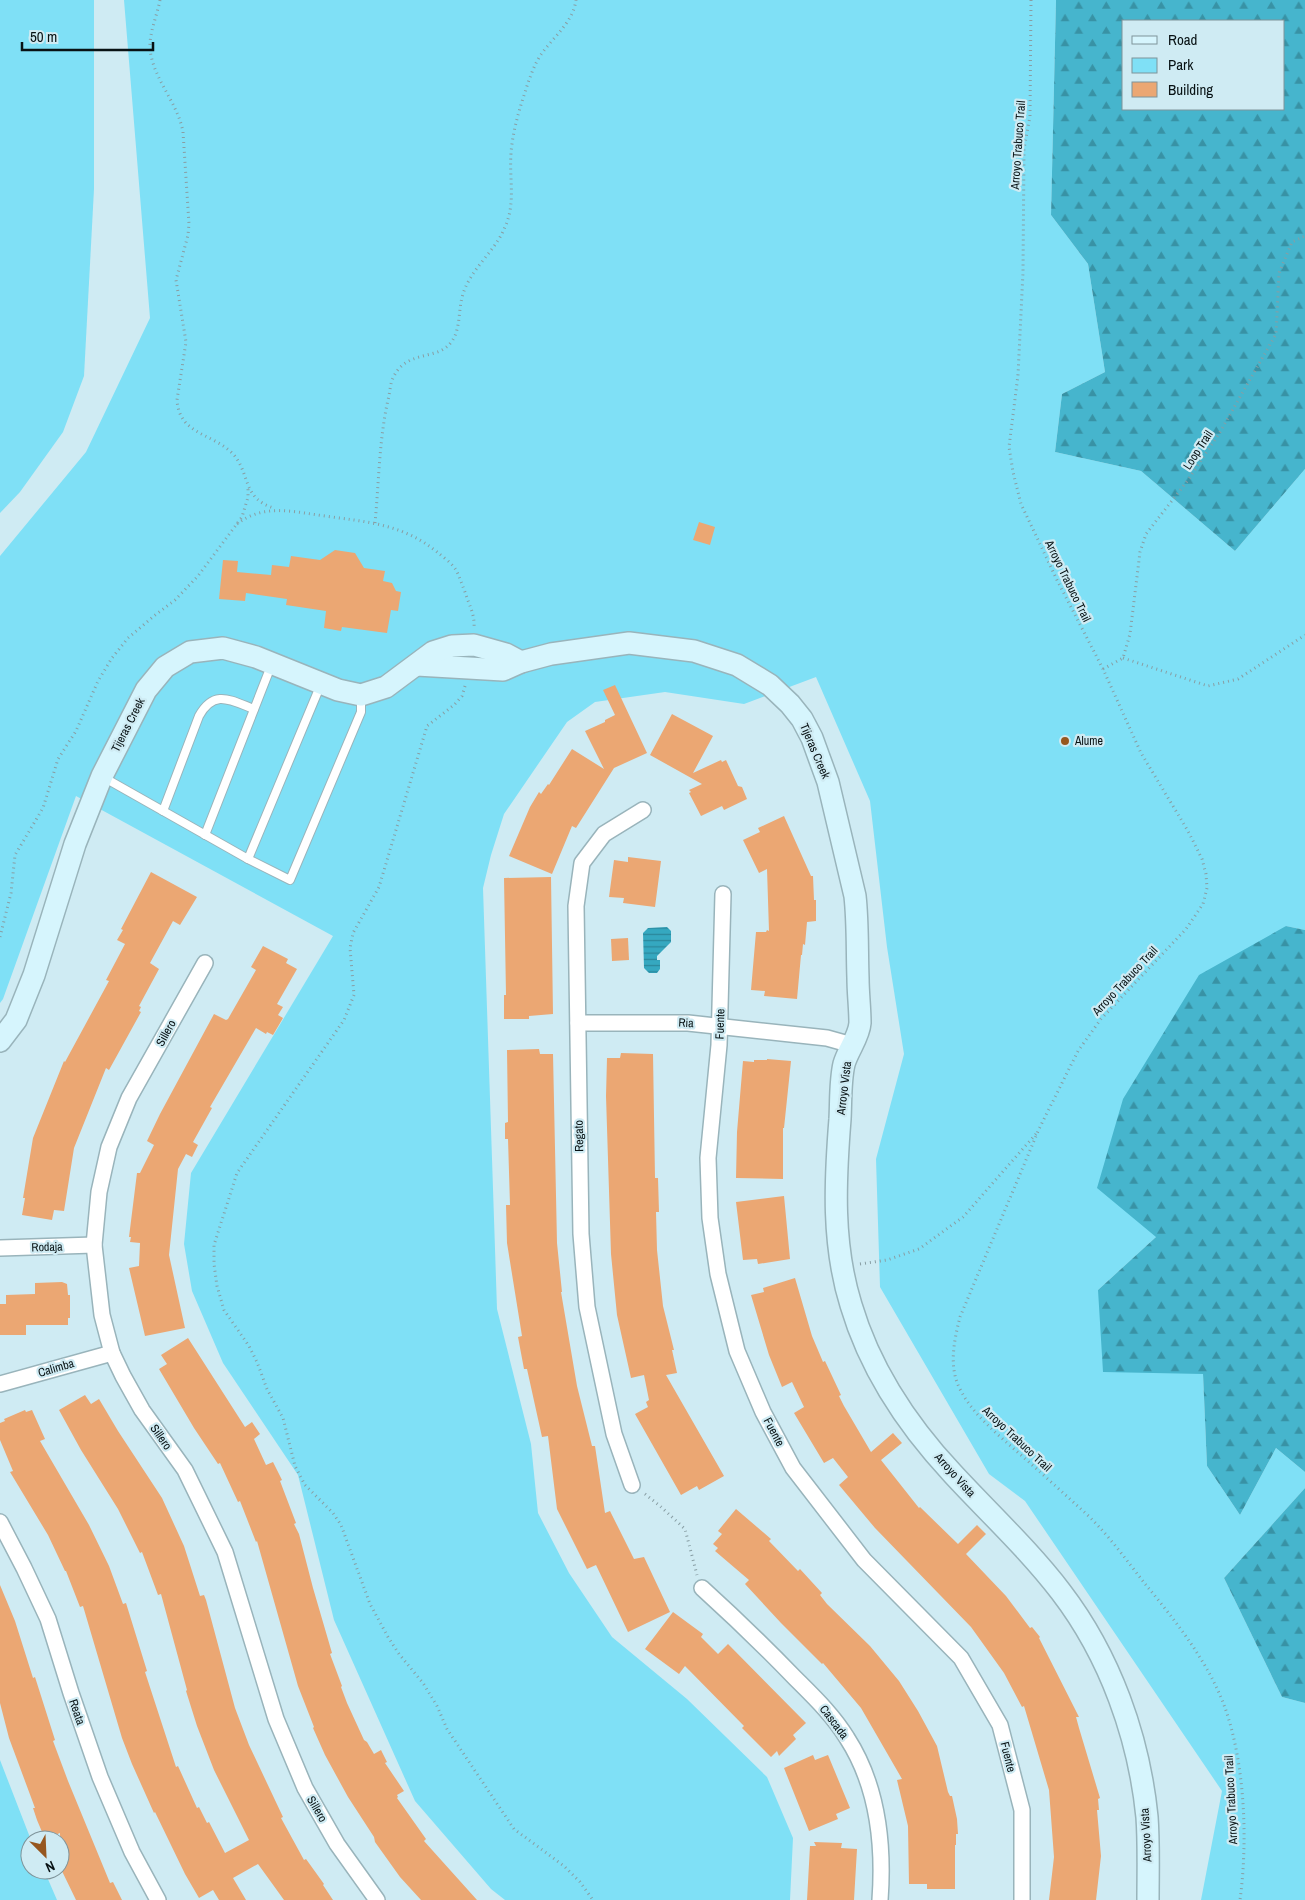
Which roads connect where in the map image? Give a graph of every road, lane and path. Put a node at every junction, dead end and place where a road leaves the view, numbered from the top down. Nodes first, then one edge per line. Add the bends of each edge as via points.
1 (160, 0) edge
2 (576, 0) edge
3 (1031, 0) edge
4 (1305, 236) edge
5 (248, 487) junction
6 (277, 509) junction
7 (237, 524) junction
8 (375, 524) junction
9 (1305, 635) edge
10 (474, 644) junction
11 (1123, 658) junction
12 (521, 662) junction
13 (272, 664) junction
14 (417, 665) junction
15 (469, 668) junction
16 (1103, 669) junction
17 (321, 684) junction
18 (361, 695) junction
19 (254, 709) junction
20 (102, 776) junction
21 (643, 810) dead end
22 (163, 811) junction
23 (205, 834) junction
24 (248, 859) junction
25 (723, 894) dead end
26 (0, 937) edge
27 (205, 963) dead end
28 (578, 1023) junction
29 (719, 1026) junction
30 (860, 1026) joint
31 (0, 1041) edge
32 (852, 1045) junction
33 (1039, 1129) junction
34 (94, 1245) junction
35 (0, 1248) edge
36 (841, 1267) junction
37 (112, 1353) junction
38 (0, 1384) edge
39 (632, 1485) joint
40 (0, 1522) edge
41 (702, 1588) joint
42 (158, 1900) edge
43 (377, 1900) edge
44 (593, 1900) edge
45 (880, 1900) edge
46 (1022, 1900) edge
47 (1148, 1900) edge
48 (1240, 1900) edge

1 - 5 path via 150,48 152,60 181,120 189,224 176,280 186,342 178,409 187,424 233,454
2 - 8 path via 568,21 533,68 518,111 513,140 509,218 501,236 467,283 453,340 439,351 404,363 393,379 383,422
3 - 16 path, Arroyo Trabuco Trail via 1030,116 1024,149 1018,375 1009,447 1021,504
4 - 11 path, Loop Trail via 1292,242 1279,273 1276,334 1220,432 1146,534 1140,552 1130,634
5 - 6 path via 262,503
5 - 7 path via 248,497
6 - 7 path via 258,512
6 - 8 path
7 - 26 path via 198,576 175,600 128,638 98,681 76,731 58,759 43,808 15,855 11,893
8 - 10 path via 404,531 425,542 455,569 473,614
9 - 11 path via 1238,679 1208,686
10 - 12 street
10 - 14 street via 433,652
11 - 16 path
12 - 15 street, Tijeras Creek via 503,670
12 - 30 street, Tijeras Creek via 551,654 629,643 694,651 737,665 762,679 790,704 812,738 828,782 855,896
13 - 17 street, Tijeras Creek
13 - 19 lane
13 - 20 street, Tijeras Creek via 223,648 190,652 165,667 146,690
14 - 15 street, Tijeras Creek
14 - 18 street via 386,687
15 - 44 path via 462,696 427,726 379,887 353,933 350,948 355,984 351,1006 237,1173 214,1245 214,1264 224,1310 258,1362 267,1389 283,1418 295,1466 305,1485 341,1525 370,1604 388,1637 423,1683 447,1729 514,1829 564,1866
16 - 33 path, Arroyo Trabuco Trail via 1141,753 1202,859 1207,888 1203,904 1186,929 1095,1027 1078,1052
17 - 18 street, Tijeras Creek
17 - 24 lane
18 - 24 lane via 361,712 290,880
19 - 22 lane via 222,698 205,706
19 - 23 lane
20 - 22 lane
20 - 31 street, Tijeras Creek via 75,844 34,975 16,1020
21 - 28 street, Regato via 604,834 582,863 576,906
22 - 23 lane
23 - 24 lane
25 - 29 street, Fuente
27 - 34 street, Sillero via 130,1098 109,1147
28 - 29 street, Ria
28 - 39 street, Regato via 581,1234 587,1307 614,1434
29 - 32 street, Ria via 826,1038
29 - 46 street, Fuente via 708,1158 710,1218 718,1274 737,1351 763,1412 793,1468 864,1560 961,1658 1000,1725 1022,1810
30 - 32 street, Arroyo Vista
32 - 36 street, Arroyo Vista via 844,1065 836,1171 836,1228
33 - 36 path via 963,1217 919,1249 887,1260
33 - 48 path, Arroyo Trabuco Trail via 960,1317 953,1367 960,1390 973,1409 1085,1512 1172,1617 1209,1674 1224,1705 1238,1750 1243,1823
34 - 35 street, Rodaja
34 - 37 street, Sillero via 102,1315
36 - 47 street, Arroyo Vista via 861,1335 897,1404 950,1471 1060,1591 1099,1652 1115,1687 1135,1747 1147,1817
37 - 38 street, Calimba
37 - 43 street, Sillero via 142,1410 185,1470 225,1552 276,1719 305,1788 337,1844
39 - 41 path via 685,1529
40 - 42 street, Reata via 48,1619 100,1777 132,1852
41 - 45 street, Cascada via 824,1707 848,1740 875,1807 881,1840

